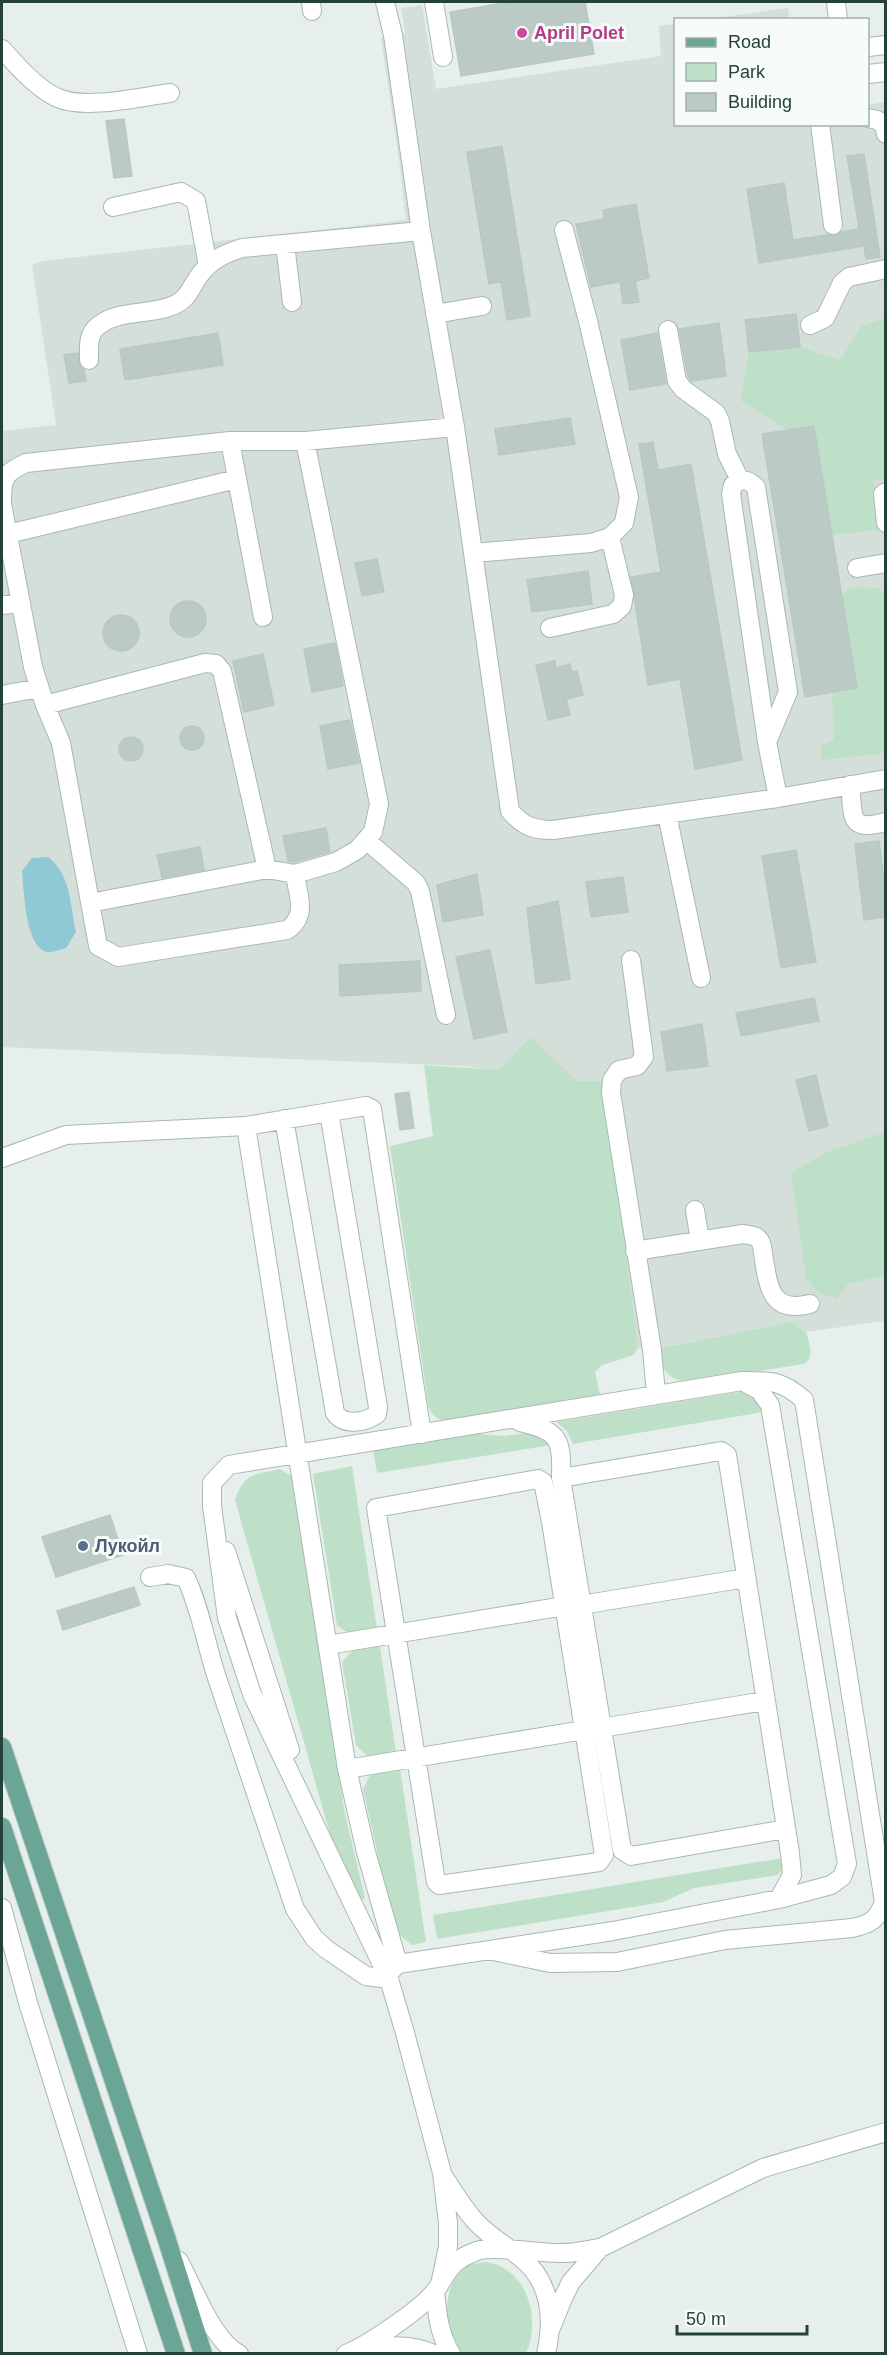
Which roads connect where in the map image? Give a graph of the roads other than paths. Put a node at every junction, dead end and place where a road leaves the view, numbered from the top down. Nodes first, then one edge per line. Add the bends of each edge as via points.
1 (385, 2) edge
2 (434, 2) edge
3 (836, 2) edge
4 (838, 18) edge
5 (885, 45) edge
6 (869, 47) edge
7 (2, 49) edge
8 (443, 57) dead end
9 (885, 72) edge
10 (869, 74) edge
11 (170, 93) dead end
12 (869, 118) edge
13 (820, 126) edge
14 (885, 134) edge
15 (113, 207) dead end
16 (833, 225) dead end
17 (564, 230) dead end
18 (421, 231) junction
19 (285, 244) junction
20 (207, 266) junction
21 (885, 269) edge
22 (292, 302) dead end
23 (482, 306) dead end
24 (435, 314) junction
25 (810, 325) dead end
26 (668, 330) dead end
27 (89, 360) dead end
28 (454, 427) junction
29 (230, 441) junction
30 (305, 441) junction
31 (237, 479) junction
32 (740, 480) junction
33 (885, 492) edge
34 (2, 503) edge
35 (885, 523) edge
36 (8, 534) junction
37 (610, 537) junction
38 (473, 553) junction
39 (885, 564) edge
40 (857, 568) dead end
41 (21, 603) junction
42 (2, 605) edge
43 (263, 617) dead end
44 (550, 628) dead end
45 (2, 695) edge
46 (42, 696) junction
47 (767, 742) junction
48 (885, 779) edge
49 (850, 785) junction
50 (778, 798) junction
51 (667, 814) junction
52 (885, 822) edge
53 (366, 840) junction
54 (267, 869) junction
55 (295, 874) junction
56 (90, 903) junction
57 (632, 960) dead end
58 (701, 978) dead end
59 (446, 1015) dead end
60 (329, 1112) junction
61 (285, 1119) junction
62 (246, 1126) junction
63 (2, 1158) edge
64 (695, 1210) dead end
65 (700, 1241) junction
66 (635, 1251) junction
67 (810, 1304) dead end
68 (742, 1381) junction
69 (656, 1394) junction
70 (512, 1420) junction
71 (422, 1434) junction
72 (297, 1453) junction
73 (561, 1478) junction
74 (150, 1577) dead end
75 (747, 1578) junction
76 (573, 1605) junction
77 (395, 1635) junction
78 (328, 1645) junction
79 (765, 1701) junction
80 (592, 1729) junction
81 (2, 1747) edge
82 (415, 1757) junction
83 (347, 1768) junction
84 (877, 1799) edge
85 (2, 1827) edge
86 (786, 1829) junction
87 (779, 1899) junction
88 (2, 1908) edge
89 (489, 1950) junction
90 (393, 1972) junction
91 (885, 2132) edge
92 (442, 2173) junction
93 (166, 2237) junction
94 (600, 2248) junction
95 (511, 2251) junction
96 (438, 2285) junction
97 (550, 2330) junction
98 (349, 2352) edge
99 (545, 2352) edge
100 (138, 2354) edge
101 (176, 2354) edge
102 (203, 2354) edge
103 (239, 2354) edge
104 (434, 2354) edge
105 (451, 2354) edge

1 - 18 street
2 - 8 street
3 - 4 street
5 - 6 street
7 - 11 street via 19,69 56,98 80,104
9 - 10 street
12 - 14 street via 884,125
13 - 16 street
15 - 20 street via 181,192 189,196 196,201
17 - 37 street via 629,497 624,523
18 - 19 street
18 - 24 street
19 - 20 street via 242,248 218,256
19 - 22 street
20 - 27 street via 187,297 170,307 111,318 96,327 89,339
21 - 25 street via 842,282 825,318
23 - 24 street
24 - 28 street
26 - 32 street via 677,381 716,413 727,454
28 - 30 street
28 - 38 street
29 - 30 street
29 - 31 street
29 - 34 street via 26,463 9,471 2,485
30 - 53 street via 379,804 373,832
31 - 36 street
31 - 43 street
32 - 47 street via 733,485 731,494
32 - 47 street via 748,480 756,487 788,692
33 - 35 street
34 - 36 street
36 - 41 street
37 - 38 street via 591,543
37 - 44 street via 624,595 622,606 614,614
38 - 51 street via 510,811 521,824 538,830
39 - 40 street
41 - 42 street
41 - 46 street
45 - 46 street
46 - 54 street via 216,664 222,670
46 - 56 street via 61,743
47 - 50 street
48 - 49 street
49 - 50 street
49 - 52 street via 855,821 867,827
50 - 51 street
51 - 58 street
53 - 55 street via 336,862
53 - 59 street via 416,883 420,891
54 - 55 street
54 - 56 street
55 - 56 street via 301,914 287,930 118,957 98,946
57 - 66 street via 644,1057 637,1066 619,1070 612,1080 611,1093
60 - 61 street
60 - 61 street via 378,1407 371,1418 346,1422 335,1413
60 - 71 street via 366,1106 380,1108
61 - 62 street
62 - 63 street via 66,1135
62 - 72 street
64 - 65 street
65 - 66 street
65 - 67 street via 753,1235 760,1241 774,1297 795,1308
66 - 69 street
68 - 69 street
68 - 84 street via 790,1387 804,1400
68 - 87 street via 759,1390 770,1405 847,1864 842,1877 831,1886
69 - 70 street
70 - 71 street
70 - 73 street via 544,1427 556,1437 562,1450
71 - 72 street
72 - 78 street
72 - 90 street via 229,1464 212,1483 212,1506 309,1808
73 - 75 street via 724,1452
73 - 76 street
74 - 90 street via 168,1574 186,1578 195,1596 234,1731 303,1924 326,1949 366,1976
75 - 76 street
75 - 79 street
76 - 77 street
76 - 77 street via 541,1480 379,1506 376,1511
76 - 80 street
77 - 78 street
77 - 82 street
78 - 83 street
79 - 80 street
79 - 86 street
80 - 82 street
80 - 82 street via 604,1854 599,1862 439,1885
80 - 86 street via 622,1850 631,1857
81 - 93 main road
82 - 83 street
83 - 90 street
84 - 89 street via 884,1902 866,1926 725,1940 617,1962 550,1963
85 - 101 main road
86 - 87 street via 792,1875
87 - 89 street
88 - 100 street
89 - 90 street
90 - 92 street
91 - 94 street via 763,2168
92 - 95 street via 476,2222
92 - 96 street via 448,2247
93 - 102 main road
93 - 103 street via 215,2330
94 - 95 street via 562,2254
94 - 97 street via 571,2282
95 - 96 street via 488,2248 454,2262
95 - 97 street via 542,2282 548,2298
96 - 98 street via 390,2329
96 - 105 street via 437,2318
97 - 99 street
98 - 104 street via 394,2345

